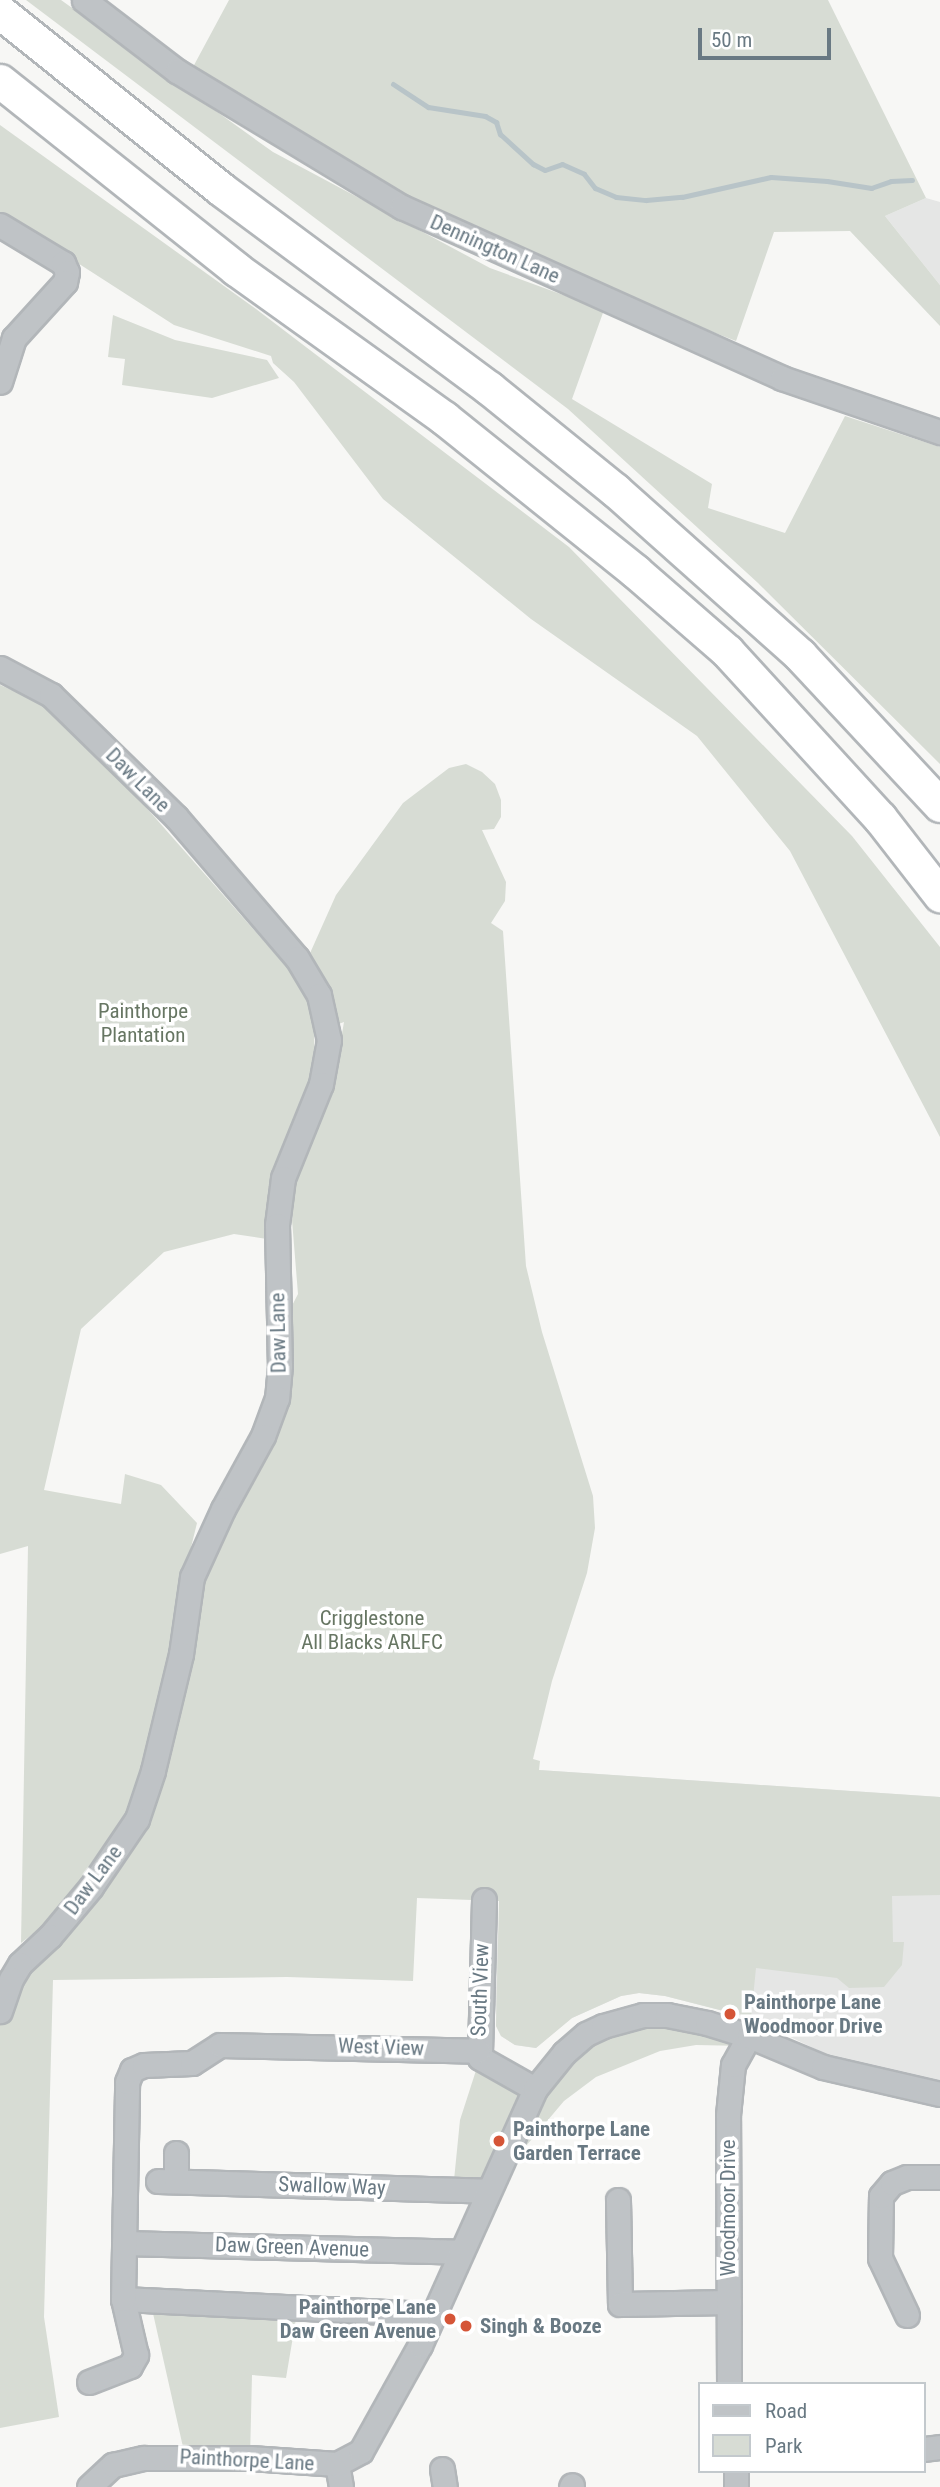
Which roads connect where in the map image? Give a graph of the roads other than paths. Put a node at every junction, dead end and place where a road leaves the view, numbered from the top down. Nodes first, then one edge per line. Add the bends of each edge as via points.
1 (84, 0) edge
2 (0, 12) edge
3 (0, 81) edge
4 (0, 225) edge
5 (0, 382) edge
6 (940, 432) edge
7 (0, 668) edge
8 (940, 805) edge
9 (940, 895) edge
10 (484, 1900) dead end
11 (0, 2011) edge
12 (748, 2036) junction
13 (478, 2050) junction
14 (535, 2089) junction
15 (940, 2094) edge
16 (176, 2153) dead end
17 (940, 2177) edge
18 (488, 2191) junction
19 (618, 2200) dead end
20 (124, 2243) junction
21 (460, 2252) junction
22 (123, 2299) junction
23 (729, 2302) junction
24 (433, 2314) junction
25 (907, 2315) dead end
26 (89, 2382) dead end
27 (729, 2382) edge
28 (337, 2464) junction
29 (89, 2487) edge
30 (341, 2487) edge

1 - 6 street, Dennington Lane via 177,71 402,207 782,378
2 - 8 highway via 221,189 489,388 615,490 800,655
3 - 9 highway via 236,269 444,418 646,580 727,651 880,818
4 - 5 street via 63,262 67,272 65,282 14,338
7 - 11 street, Daw Lane via 51,695 176,817 290,949 319,995 329,1041 321,1084 283,1178 276,1251 277,1398 263,1436 192,1577 181,1654 153,1772 137,1819 91,1887 20,1964
10 - 13 street, South View
12 - 14 street, Painthorpe Lane via 667,2015 619,2020 579,2040
12 - 15 street, Painthorpe Lane via 823,2067
12 - 23 street, Woodmoor Drive via 733,2065 728,2115
13 - 14 street, South View via 480,2058
13 - 20 street, West View via 219,2045 192,2063 144,2065 132,2070 127,2082
14 - 18 street, Painthorpe Lane
16 - 18 street, Swallow Way via 167,2181
17 - 25 street via 907,2177 892,2183 881,2196 884,2289
18 - 21 street, Painthorpe Lane
19 - 23 street via 620,2304
20 - 21 street, Daw Green Avenue
20 - 22 street
21 - 24 street, Painthorpe Lane
22 - 24 street
22 - 26 street via 136,2355 130,2367
23 - 27 street, Woodmoor Drive
24 - 28 street, Painthorpe Lane via 404,2377 361,2451
28 - 29 street, Painthorpe Lane via 237,2457 145,2458 113,2465
28 - 30 street

